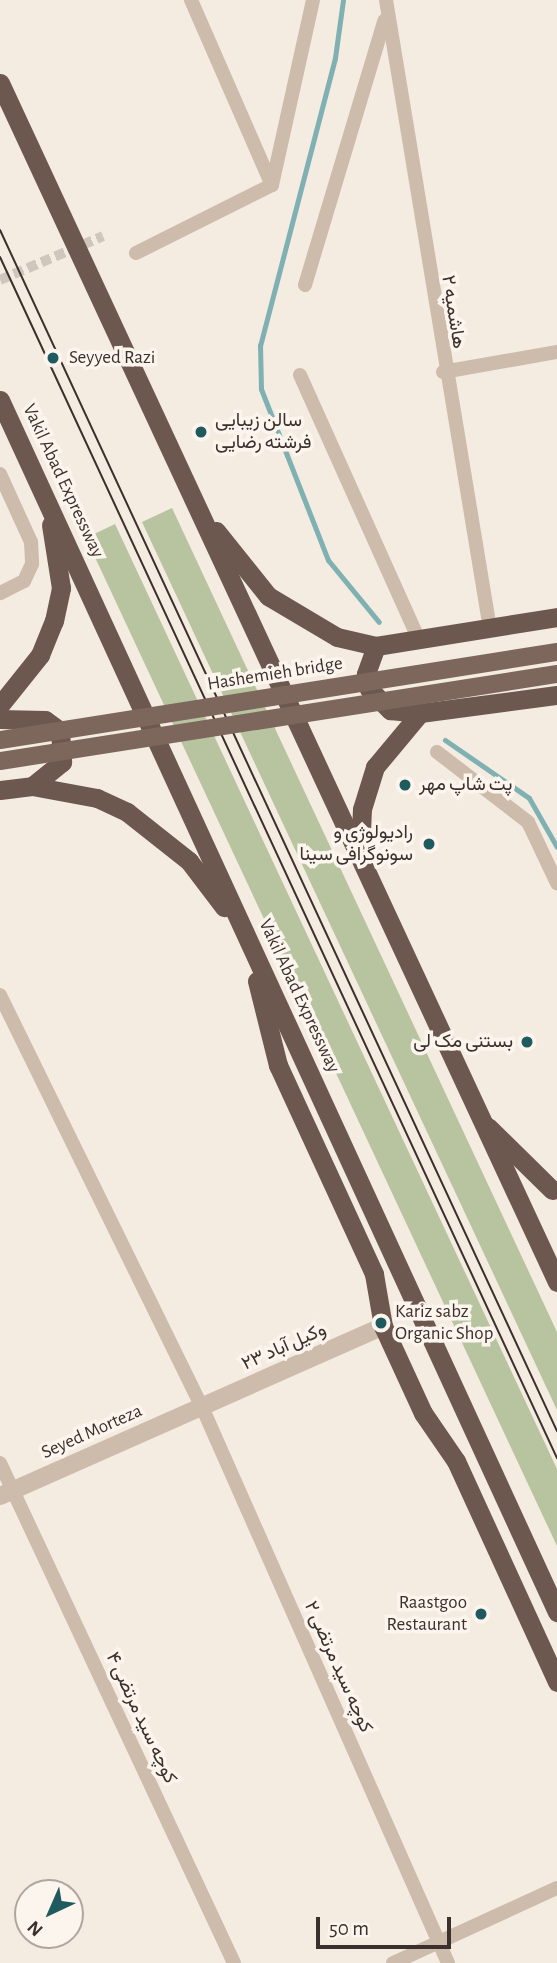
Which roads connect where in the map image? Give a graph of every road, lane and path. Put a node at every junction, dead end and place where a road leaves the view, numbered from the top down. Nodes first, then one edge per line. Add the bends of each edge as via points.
1 (191, 0) edge
2 (313, 0) edge
3 (386, 0) edge
4 (385, 16) junction
5 (0, 83) edge
6 (272, 185) junction
7 (136, 253) dead end
8 (304, 285) dead end
9 (557, 352) edge
10 (443, 372) junction
11 (300, 375) dead end
12 (0, 400) edge
13 (0, 474) edge
14 (47, 500) junction
15 (197, 508) junction
16 (0, 593) edge
17 (557, 617) edge
18 (490, 629) junction
19 (419, 640) junction
20 (376, 646) junction
21 (557, 652) edge
22 (557, 674) edge
23 (557, 695) edge
24 (0, 705) edge
25 (420, 713) junction
26 (0, 719) edge
27 (0, 740) edge
28 (437, 752) dead end
29 (0, 761) edge
30 (32, 786) junction
31 (0, 790) edge
32 (359, 859) junction
33 (557, 883) edge
34 (246, 937) junction
35 (0, 995) edge
36 (478, 1116) junction
37 (552, 1190) dead end
38 (557, 1282) edge
39 (383, 1326) junction
40 (202, 1406) junction
41 (0, 1463) edge
42 (7, 1493) edge
43 (557, 1612) edge
44 (557, 1682) edge
45 (557, 1888) edge
46 (439, 1944) junction
47 (234, 1963) edge
48 (393, 1963) edge
49 (448, 1963) edge

1 - 6 street
2 - 6 street
3 - 4 street, هاشمیه ۲
4 - 8 street
4 - 10 street, هاشمیه ۲
5 - 15 highway
6 - 7 street
9 - 10 street
10 - 18 street, هاشمیه ۲
11 - 19 street
12 - 14 highway, Vakil Abad Expressway
13 - 16 street via 31,542 32,564 24,581
14 - 24 highway via 61,588 54,621 40,655
14 - 34 highway, Vakil Abad Expressway
15 - 20 highway via 268,596 337,637
15 - 32 highway
17 - 18 highway
18 - 19 highway
19 - 20 highway
20 - 25 highway via 367,666 369,689 390,710
21 - 27 main road, Hashemieh bridge, bridge
22 - 29 main road, bridge
23 - 25 highway
25 - 32 highway via 375,767 362,809
26 - 30 highway via 45,720 60,731 62,762
28 - 33 street via 528,822
30 - 31 highway
30 - 34 highway via 97,798 127,812 189,861
32 - 36 highway
34 - 39 highway via 278,1065 374,1274
34 - 43 highway, Vakil Abad Expressway
35 - 40 street, کوچه سید مرتضی ۲
36 - 37 highway
36 - 38 highway
39 - 40 street, ۲۳ وکیل آباد
39 - 44 highway via 423,1413 456,1461
40 - 42 street, Seyed Morteza
40 - 46 street, کوچه سید مرتضی ۲
41 - 42 street, کوچه سید مرتضی ۴
42 - 47 street, کوچه سید مرتضی ۴
45 - 46 street
46 - 48 street
46 - 49 street, کوچه سید مرتضی ۲

